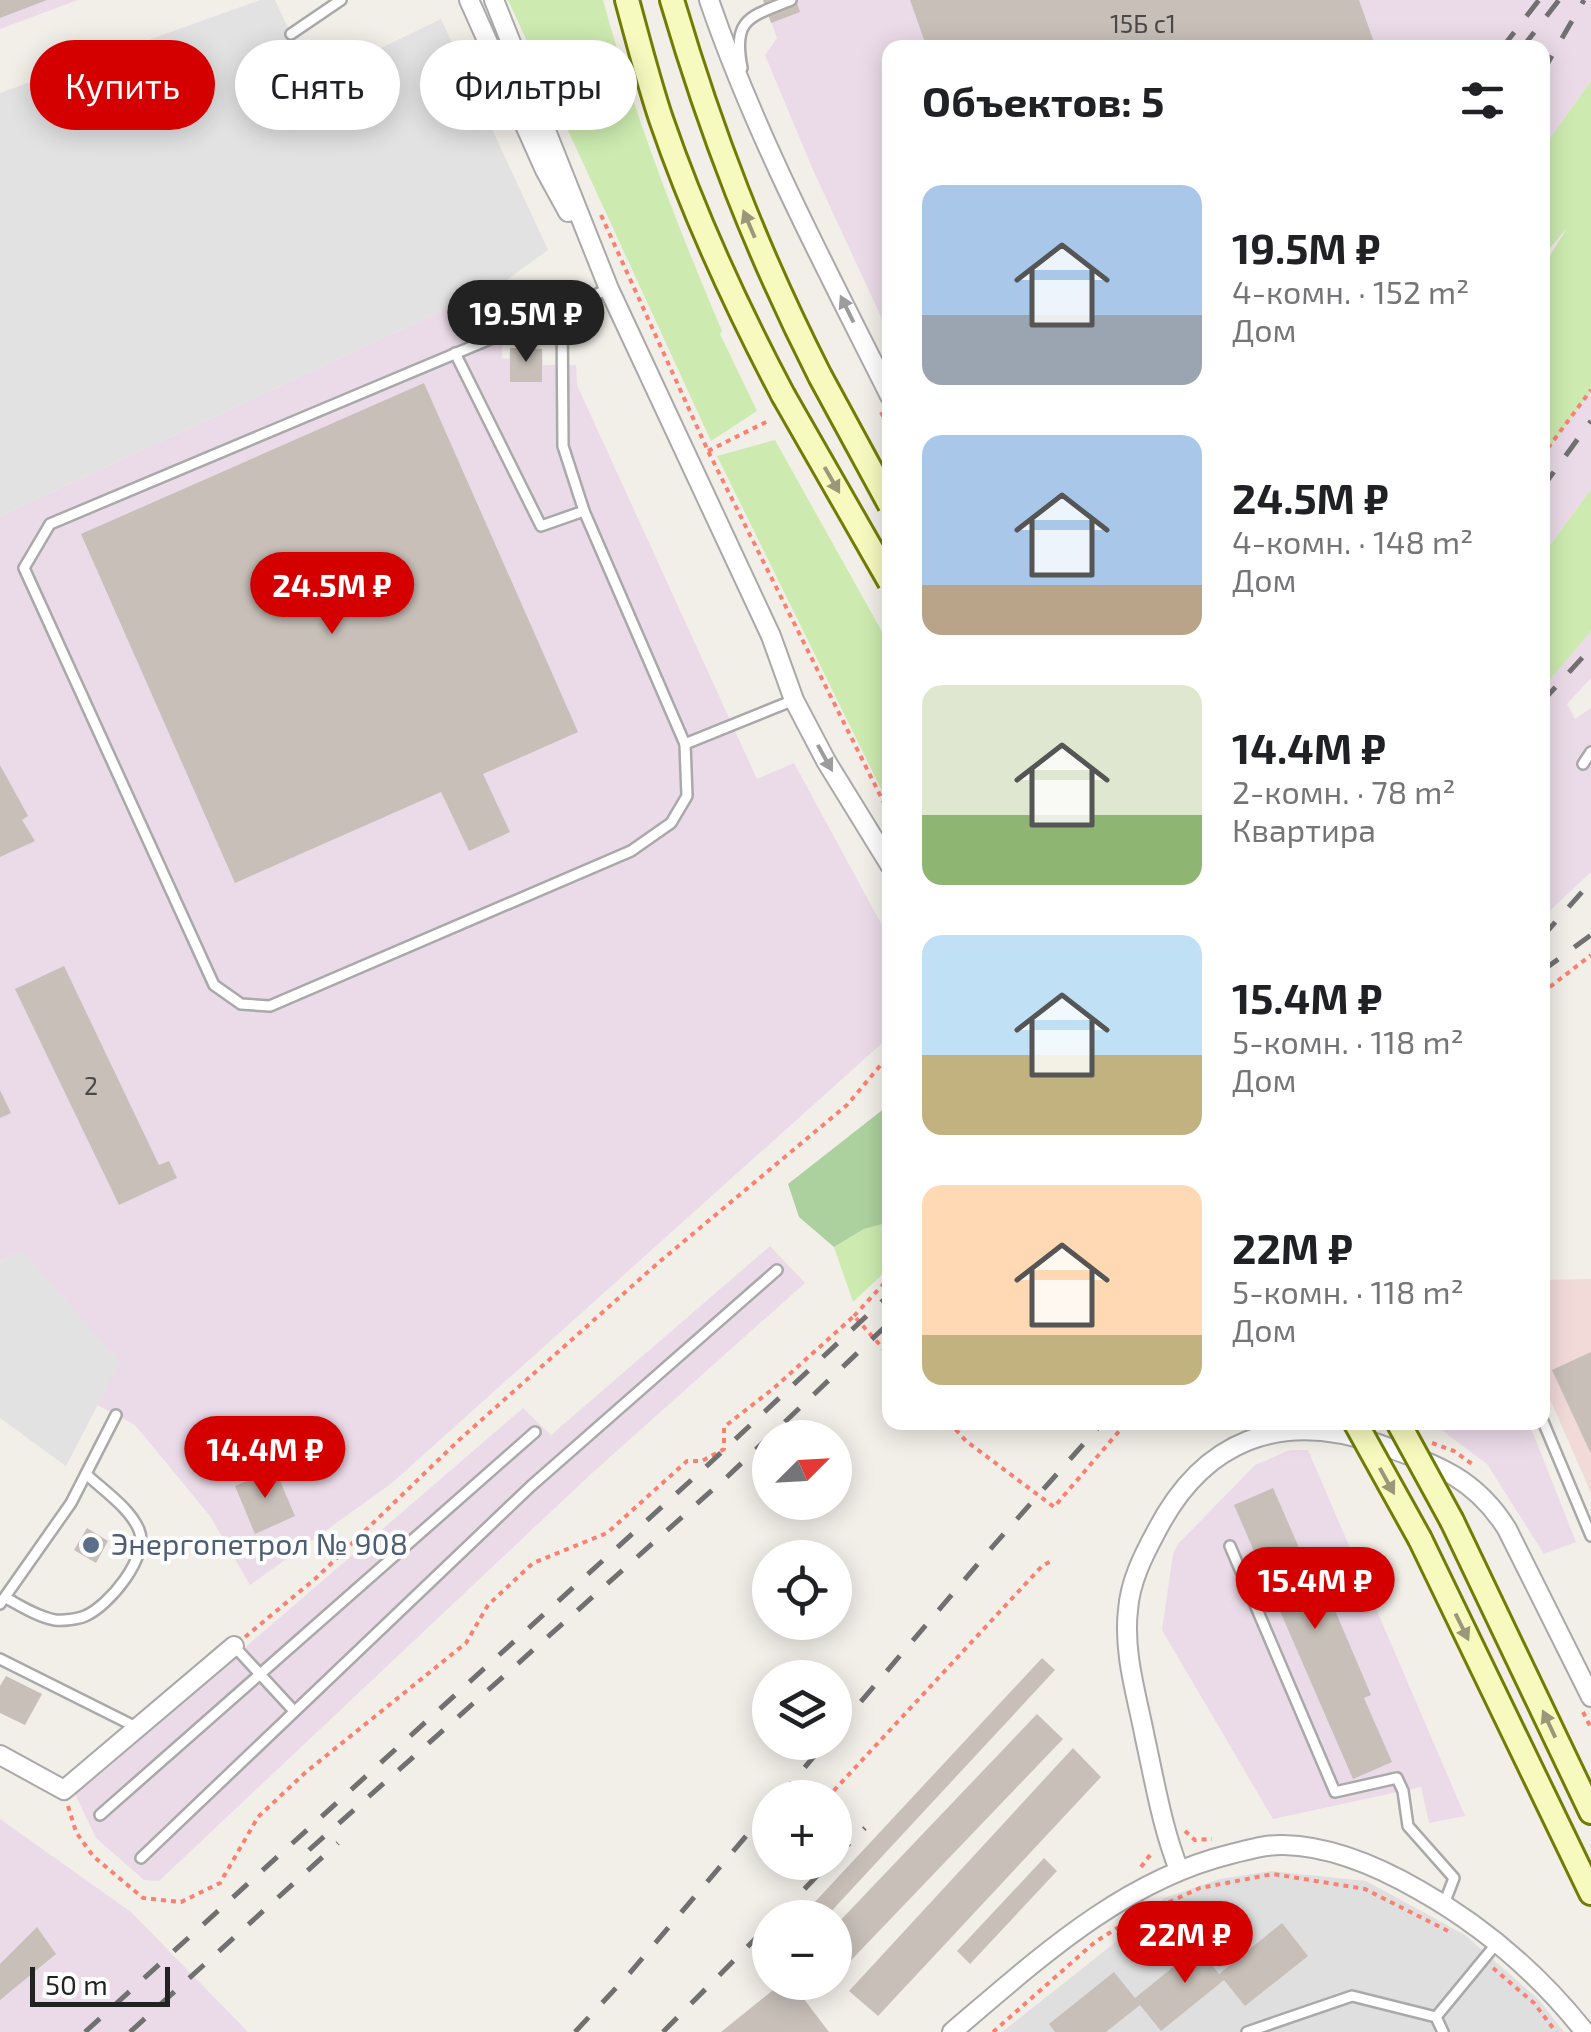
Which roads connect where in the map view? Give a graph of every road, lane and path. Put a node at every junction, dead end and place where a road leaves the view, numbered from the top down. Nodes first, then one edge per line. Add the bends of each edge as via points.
1 (341, 0) edge
2 (469, 0) edge
3 (494, 0) edge
4 (627, 0) edge
5 (672, 0) edge
6 (710, 0) edge
7 (791, 0) edge
8 (291, 34) dead end
9 (748, 95) junction
10 (594, 199) dead end
11 (609, 289) junction
12 (562, 310) junction
13 (455, 353) junction
14 (882, 379) edge
15 (1591, 390) edge
16 (768, 421) dead end
17 (1550, 445) edge
18 (708, 452) junction
19 (882, 491) edge
20 (584, 510) junction
21 (882, 568) edge
22 (794, 700) junction
23 (685, 744) junction
24 (1591, 752) edge
25 (1582, 764) dead end
26 (882, 798) edge
27 (882, 852) edge
28 (1591, 955) edge
29 (1550, 987) edge
30 (882, 1063) edge
31 (778, 1270) dead end
32 (882, 1286) edge
33 (854, 1316) junction
34 (882, 1347) edge
35 (116, 1415) dead end
36 (956, 1430) edge
37 (1120, 1430) edge
38 (1291, 1430) edge
39 (1309, 1430) edge
40 (1359, 1430) edge
41 (1402, 1430) edge
42 (1547, 1430) edge
43 (535, 1432) dead end
44 (86, 1474) junction
45 (1591, 1536) edge
46 (1230, 1546) dead end
47 (1054, 1560) dead end
48 (3, 1601) edge
49 (234, 1646) junction
50 (0, 1659) edge
51 (260, 1674) junction
52 (1586, 1702) edge
53 (294, 1712) junction
54 (138, 1728) junction
55 (1591, 1728) edge
56 (0, 1755) edge
57 (844, 1780) edge
58 (64, 1790) junction
59 (1591, 1812) edge
60 (100, 1815) dead end
61 (1180, 1826) dead end
62 (1226, 1838) dead end
63 (140, 1858) dead end
64 (1179, 1870) junction
65 (1591, 1894) edge
66 (1444, 1904) junction
67 (1498, 1941) junction
68 (1483, 1960) junction
69 (1436, 2017) junction
70 (952, 2032) edge
71 (993, 2032) edge
72 (1246, 2032) edge
73 (1443, 2032) edge
74 (1556, 2032) edge
75 (1585, 2032) edge

1 - 8 lane
2 - 11 street via 545,170
3 - 11 street
4 -> 21 main road, bridge via 660,117 737,307
19 -> 5 main road, bridge via 775,286 732,186
6 - 9 street
7 - 9 lane via 741,27 737,38
14 -> 9 street
10 - 18 path
11 - 12 lane
11 - 22 street via 771,636
12 - 13 lane
12 - 20 lane via 564,446
13 - 20 lane via 541,526
13 - 23 lane via 50,524 24,568 214,985 241,1004 270,1006 631,850 670,823 687,796
15 - 17 path
16 - 18 path
18 - 26 path
20 - 23 lane
22 - 23 lane
22 -> 27 street
24 - 25 lane
28 - 29 path
30 - 49 path via 847,1105 658,1262
31 - 53 lane via 531,1486
32 - 33 path
33 - 34 path
33 - 58 path via 724,1428 724,1449 702,1461 687,1460 608,1533 534,1563 488,1605 466,1643 258,1816 220,1884 181,1902 143,1898 92,1856 76,1832
35 - 44 lane
36 - 37 path via 1054,1507
38 - 64 street via 1252,1438 1186,1483 1150,1544 1128,1606 1132,1672 1166,1839
39 - 52 street via 1347,1433 1458,1476 1496,1511
40 -> 65 main road, bridge via 1420,1540
59 -> 41 main road, bridge
42 - 45 lane
43 - 51 lane
44 - 48 lane
44 - 48 lane via 140,1531 137,1560 126,1579 85,1616 57,1620
46 - 66 lane via 1336,1792 1397,1778 1408,1826 1454,1878
47 - 57 path
49 - 51 lane
49 - 54 street
50 - 54 lane
51 - 53 lane
51 - 60 lane
52 - 55 path
53 - 63 lane
54 - 58 street
56 - 58 street
61 - 62 path via 1195,1840
64 - 66 street via 1262,1847 1305,1846 1386,1873
64 - 70 street via 1066,1937
66 - 67 street
67 - 68 lane
67 - 75 street via 1550,1988
68 - 69 lane
68 - 71 path via 1462,1938 1366,1889 1273,1874 1200,1888 1130,1920 1095,1942
68 - 74 path via 1534,2003
69 - 72 lane via 1352,1996
69 - 73 lane

